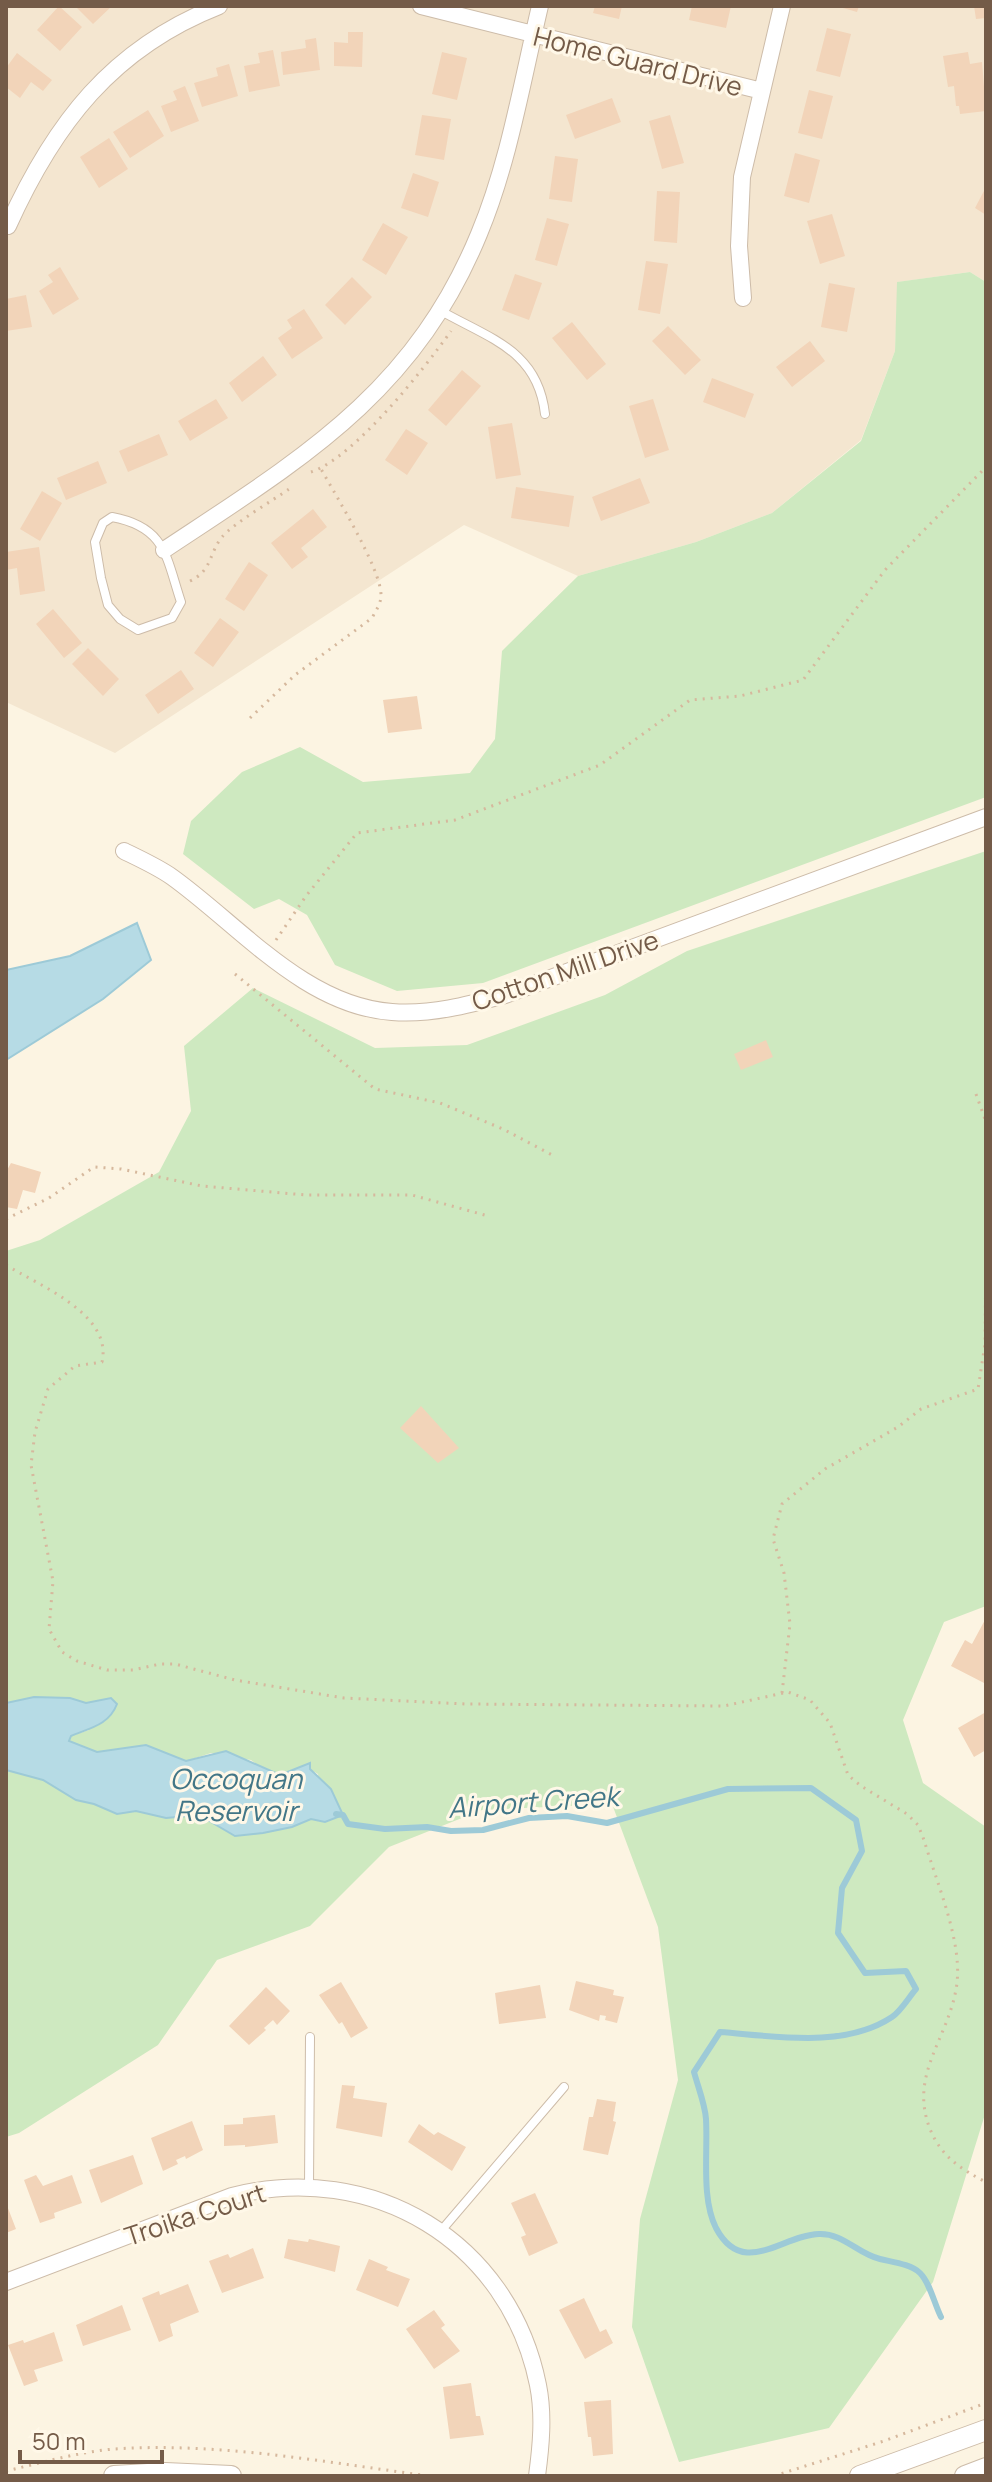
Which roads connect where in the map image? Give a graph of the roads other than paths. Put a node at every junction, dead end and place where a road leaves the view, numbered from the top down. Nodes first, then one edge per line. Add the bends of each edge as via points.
1 (219, 6) edge
2 (421, 6) edge
3 (540, 6) edge
4 (782, 6) edge
5 (533, 35) junction
6 (762, 91) junction
7 (8, 226) dead end
8 (743, 298) dead end
9 (441, 311) junction
10 (545, 414) dead end
11 (164, 550) junction
12 (986, 817) edge
13 (124, 851) dead end
14 (310, 2037) dead end
15 (564, 2087) dead end
16 (309, 2186) junction
17 (440, 2232) junction
18 (6, 2282) edge
19 (986, 2430) edge
20 (986, 2468) edge
21 (114, 2476) edge
22 (231, 2476) edge
23 (537, 2476) edge
24 (860, 2476) edge
25 (965, 2476) edge

1 - 7 street via 146,43 95,86 46,152
2 - 5 street, Home Guard Drive
3 - 5 street
4 - 6 street
5 - 6 street, Home Guard Drive
5 - 9 street via 496,186 480,233
6 - 8 street via 742,177
9 - 10 lane via 527,364 537,379
9 - 11 street via 411,355 334,432
11 - 11 lane via 181,602 172,618 138,630 108,605 95,542 103,523 112,517 153,533
12 - 13 street, Cotton Mill Drive via 505,995 419,1012 361,1007 313,987 170,875
14 - 16 lane
15 - 17 lane
16 - 17 street, Troika Court via 382,2201
16 - 18 street, Troika Court via 232,2196
17 - 23 street, Troika Court via 474,2262 516,2320 538,2387 542,2425
19 - 24 street
20 - 25 street
21 - 22 street

